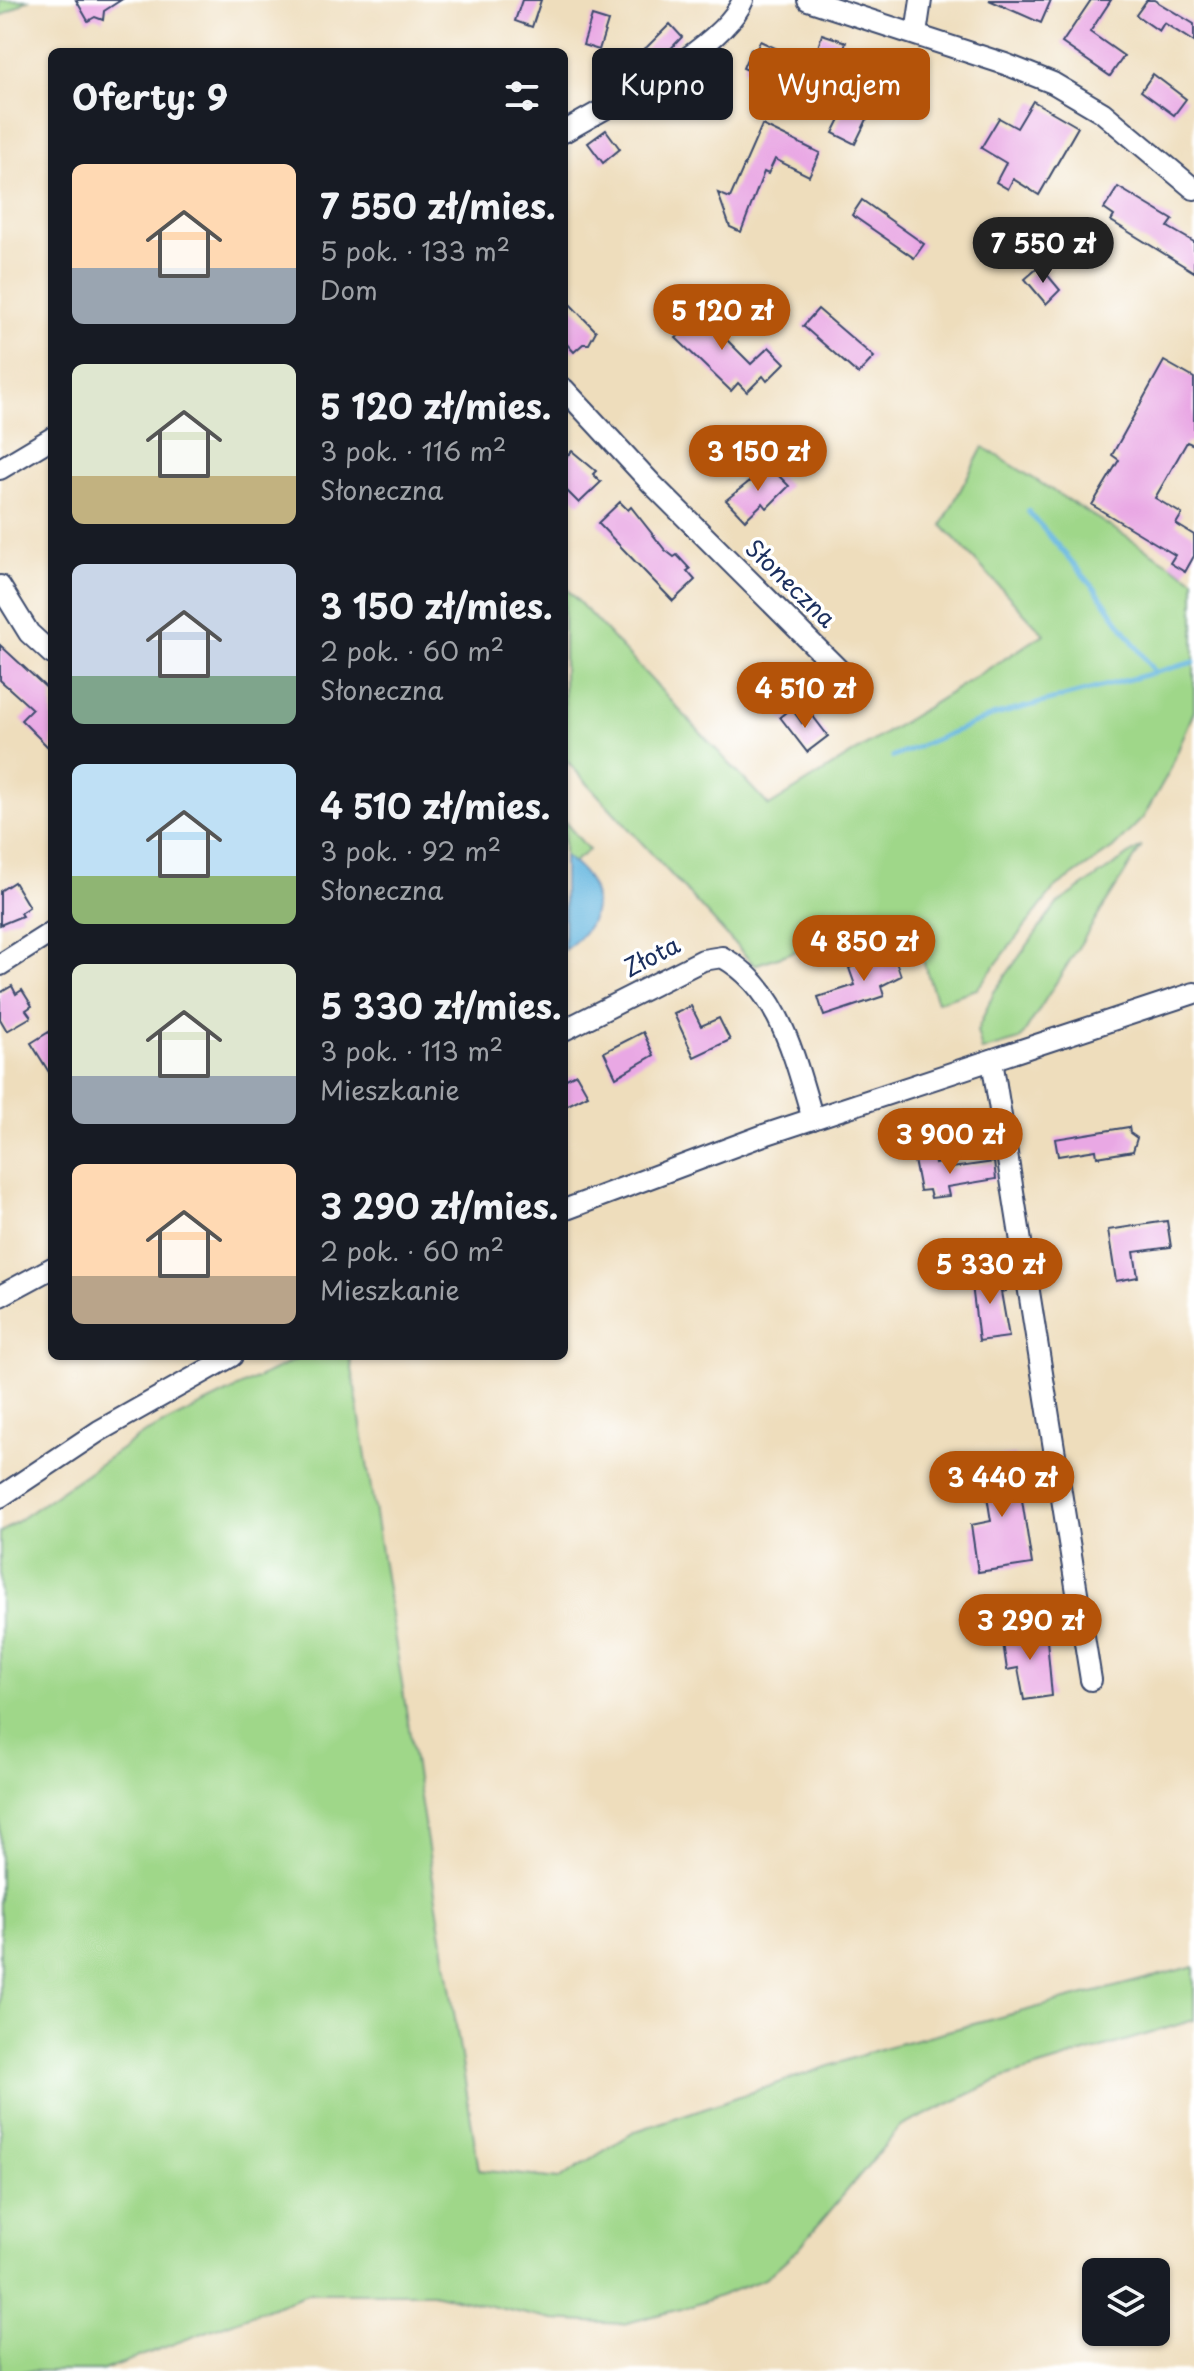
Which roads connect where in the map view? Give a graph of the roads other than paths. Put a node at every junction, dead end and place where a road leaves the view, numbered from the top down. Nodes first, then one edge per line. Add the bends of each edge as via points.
1 (743, 0) edge
2 (808, 0) edge
3 (921, 0) edge
4 (916, 34) junction
5 (568, 130) edge
6 (1194, 189) edge
7 (568, 393) edge
8 (48, 440) edge
9 (0, 469) edge
10 (0, 586) edge
11 (48, 650) edge
12 (847, 678) dead end
13 (48, 935) edge
14 (0, 965) edge
15 (1194, 993) edge
16 (568, 1028) edge
17 (992, 1060) junction
18 (813, 1119) junction
19 (568, 1208) edge
20 (48, 1270) edge
21 (0, 1296) edge
22 (225, 1360) edge
23 (0, 1497) edge
24 (1091, 1680) dead end

1 - 5 street via 721,31 698,50
2 - 4 street
3 - 4 street
4 - 6 street via 1031,74 1083,99
7 - 12 street, Słoneczna
8 - 9 street
10 - 11 street via 29,633
13 - 14 street
15 - 17 street
16 - 18 street, Złota via 703,960 722,957 746,976 783,1025
17 - 18 street
17 - 24 street
18 - 19 street
20 - 21 street
22 - 23 street via 110,1424

